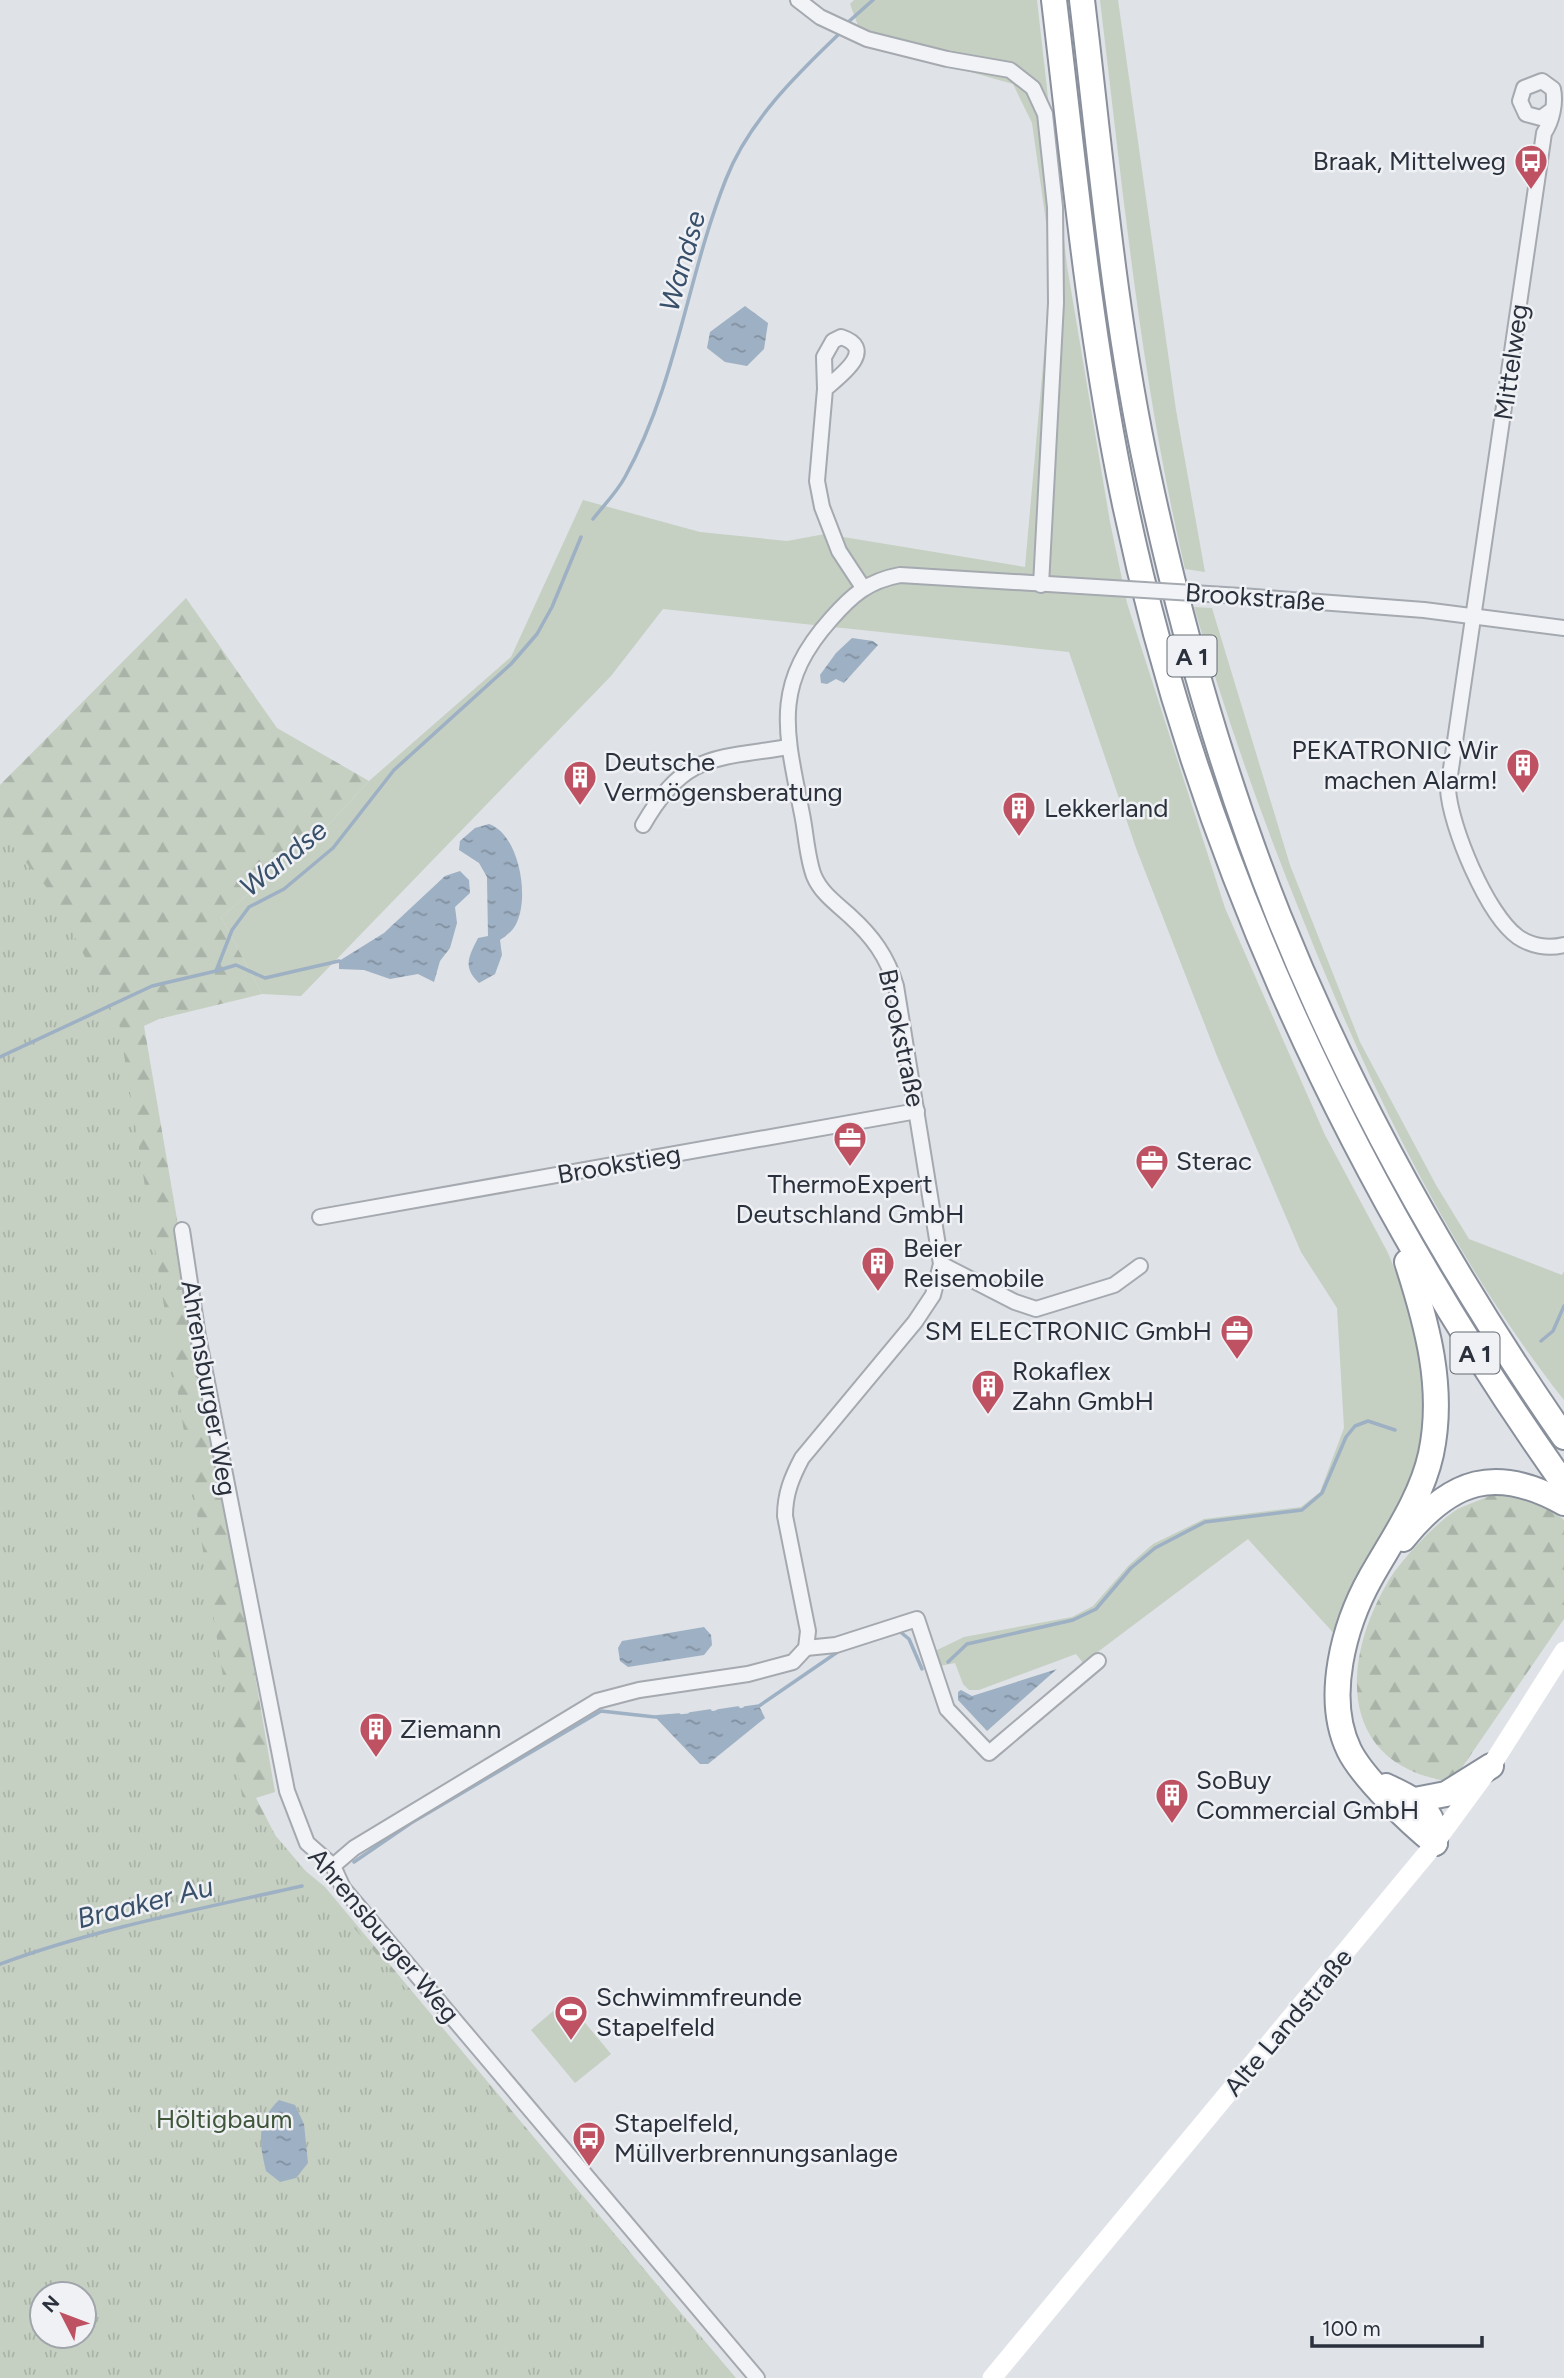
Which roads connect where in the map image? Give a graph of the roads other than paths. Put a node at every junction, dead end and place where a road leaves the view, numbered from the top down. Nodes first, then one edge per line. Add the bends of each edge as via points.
1 (798, 0) edge
2 (1054, 0) edge
3 (1082, 0) edge
4 (1546, 120) dead end
5 (825, 389) dead end
6 (1041, 585) junction
7 (862, 586) junction
8 (1474, 616) junction
9 (1564, 628) edge
10 (789, 747) junction
11 (643, 825) dead end
12 (1564, 945) edge
13 (917, 1111) junction
14 (320, 1217) dead end
15 (1393, 1218) junction
16 (182, 1230) dead end
17 (941, 1264) junction
18 (1140, 1266) dead end
19 (1564, 1437) edge
20 (1564, 1484) edge
21 (1564, 1503) edge
22 (1369, 1580) junction
23 (806, 1648) junction
24 (1564, 1651) edge
25 (1098, 1661) dead end
26 (1491, 1766) junction
27 (1370, 1778) junction
28 (1415, 1800) junction
29 (1435, 1843) junction
30 (334, 1866) junction
31 (757, 2378) edge
32 (992, 2378) edge

1 - 6 street via 820,17 867,39 1010,70 1033,88 1045,114 1055,207 1056,303
2 - 15 highway, A 1 via 1088,293 1119,477 1158,635 1201,786 1253,928 1313,1064
3 - 19 highway, A 1 via 1116,287 1147,470 1180,617 1233,790 1279,918 1390,1154 1454,1267
4 - 8 street, Mittelweg
5 - 7 street via 817,481 839,551
6 - 7 street, Brookstraße via 900,575
6 - 8 street, Brookstraße, bridge
7 - 10 street, Brookstraße via 814,638 794,671 788,707
8 - 9 street, Brookstraße
8 - 12 street, Mittelweg via 1449,802 1469,858 1506,927 1529,944
10 - 11 street via 718,759 689,769 662,793
10 - 13 street, Brookstraße via 814,876 830,899 878,945 892,972
13 - 14 street, Brookstieg
13 - 17 street, Brookstraße
15 - 20 highway, A 1 via 1459,1329
15 - 22 highway via 1434,1364 1435,1428 1417,1493
16 - 30 street, Ahrensburger Weg via 198,1336 287,1791 307,1843
17 - 18 street via 1036,1309 1114,1285
17 - 23 street, Brookstraße via 933,1295 915,1322 792,1477 785,1516 808,1630
21 - 22 highway via 1513,1481 1496,1480 1459,1491 1413,1526
22 - 27 highway via 1344,1646 1339,1711 1350,1752
23 - 25 street via 836,1645 917,1619 947,1709 989,1753
23 - 30 street via 793,1662 764,1670 597,1701 354,1848
24 - 26 main road, Alte Landstraße
26 - 28 highway via 1446,1794
26 - 29 main road, Alte Landstraße
27 - 28 highway
27 - 29 highway
28 - 29 highway via 1433,1820
29 - 32 main road, Alte Landstraße
30 - 31 street, Ahrensburger Weg via 343,1888

